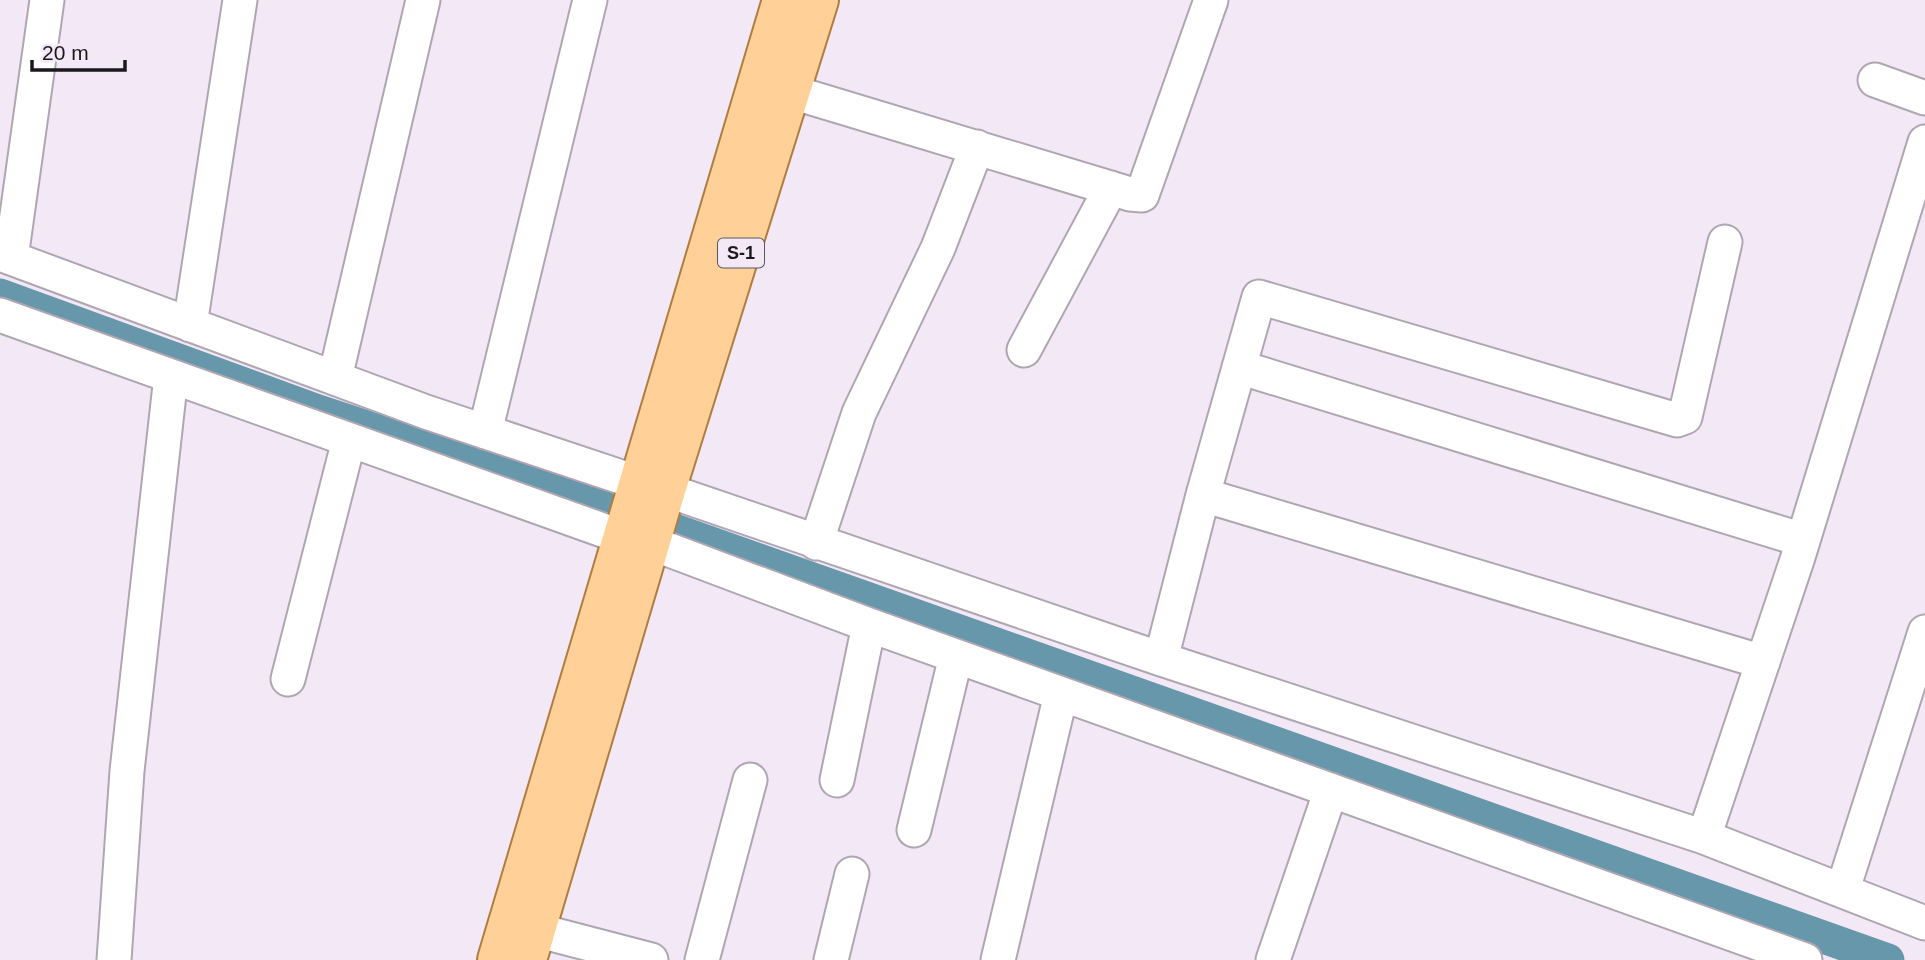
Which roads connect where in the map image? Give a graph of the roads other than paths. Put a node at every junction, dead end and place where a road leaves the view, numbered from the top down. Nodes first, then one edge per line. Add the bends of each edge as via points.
1 (47, 0) edge
2 (240, 0) edge
3 (423, 0) edge
4 (590, 0) edge
5 (782, 0) edge
6 (819, 0) edge
7 (1211, 0) edge
8 (1875, 80) dead end
9 (792, 92) junction
10 (1925, 97) edge
11 (1925, 142) edge
12 (977, 147) junction
13 (1111, 188) junction
14 (1724, 242) dead end
15 (6, 256) edge
16 (1, 325) edge
17 (190, 325) junction
18 (1024, 350) dead end
19 (1239, 367) junction
20 (171, 376) junction
21 (335, 378) junction
22 (485, 432) junction
23 (349, 440) junction
24 (651, 494) junction
25 (1203, 495) junction
26 (637, 540) junction
27 (1803, 540) junction
28 (816, 543) junction
29 (869, 625) junction
30 (1925, 632) edge
31 (956, 656) junction
32 (1161, 659) junction
33 (1763, 662) junction
34 (288, 679) dead end
35 (1061, 694) junction
36 (750, 780) dead end
37 (837, 780) dead end
38 (1331, 790) junction
39 (914, 831) dead end
40 (1704, 836) junction
41 (852, 874) dead end
42 (1843, 889) junction
43 (1925, 923) edge
44 (531, 945) edge
45 (114, 960) edge
46 (497, 960) edge
47 (651, 960) edge
48 (702, 960) edge
49 (831, 960) edge
50 (998, 960) edge
51 (1273, 960) edge
52 (1805, 960) edge

1 - 15 street
2 - 17 street
3 - 21 street
4 - 22 street
5 - 24 main road, S-1
6 - 9 main road, S-1
7 - 13 street via 1142,195
8 - 10 street
9 - 12 street
9 - 24 main road, S-1
11 - 27 street
12 - 13 street
12 - 28 street via 938,248 859,413
13 - 18 street
14 - 19 street via 1685,417 1677,420 1259,298
15 - 17 street
16 - 20 street
17 - 21 street
19 - 25 street
19 - 27 street
20 - 23 street
20 - 45 street via 127,771
21 - 22 street
22 - 24 street
23 - 26 street
23 - 34 street
24 - 26 main road, S-1
24 - 28 street
25 - 32 street
25 - 33 street
26 - 29 street
26 - 44 main road, S-1
26 - 46 main road, S-1
27 - 33 street
28 - 32 street
29 - 31 street
29 - 37 street
30 - 42 street
31 - 35 street
31 - 39 street
32 - 40 street
33 - 40 street
35 - 38 street
35 - 50 street
36 - 48 street
38 - 51 street
38 - 52 street
40 - 42 street
41 - 49 street
42 - 43 street
44 - 47 street

